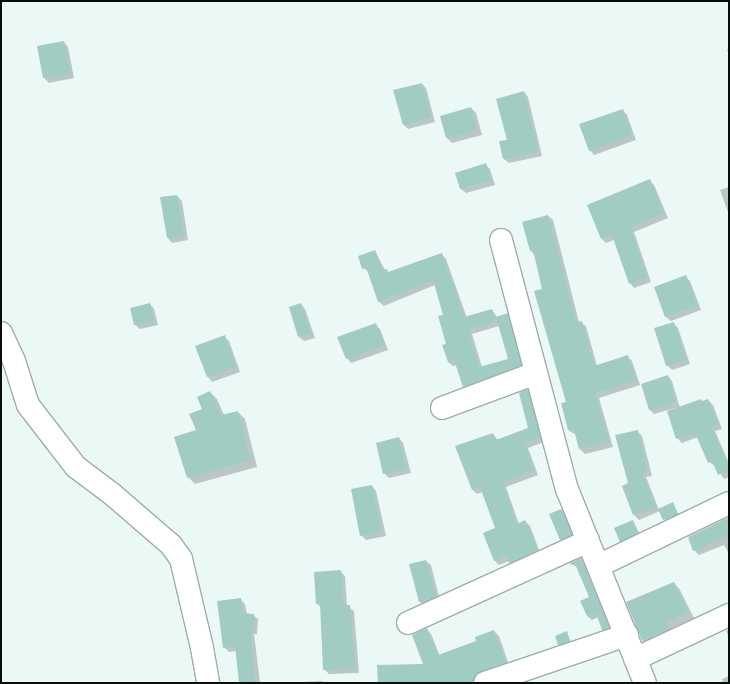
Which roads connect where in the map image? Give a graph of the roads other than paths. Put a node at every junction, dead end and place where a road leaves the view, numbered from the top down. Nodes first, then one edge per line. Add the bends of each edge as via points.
1 (501, 240) dead end
2 (1, 332) edge
3 (536, 373) junction
4 (442, 408) dead end
5 (729, 503) edge
6 (588, 541) junction
7 (598, 566) junction
8 (729, 615) edge
9 (408, 623) dead end
10 (627, 635) junction
11 (635, 659) junction
12 (208, 683) edge
13 (484, 683) edge
14 (645, 683) edge

1 - 3 street
2 - 12 street via 14,361 28,405 76,467 171,545 181,559
3 - 4 street
3 - 6 street via 567,489
5 - 7 street
6 - 7 street
6 - 9 street
7 - 10 street
8 - 11 street
10 - 11 street
10 - 13 street
11 - 14 street

